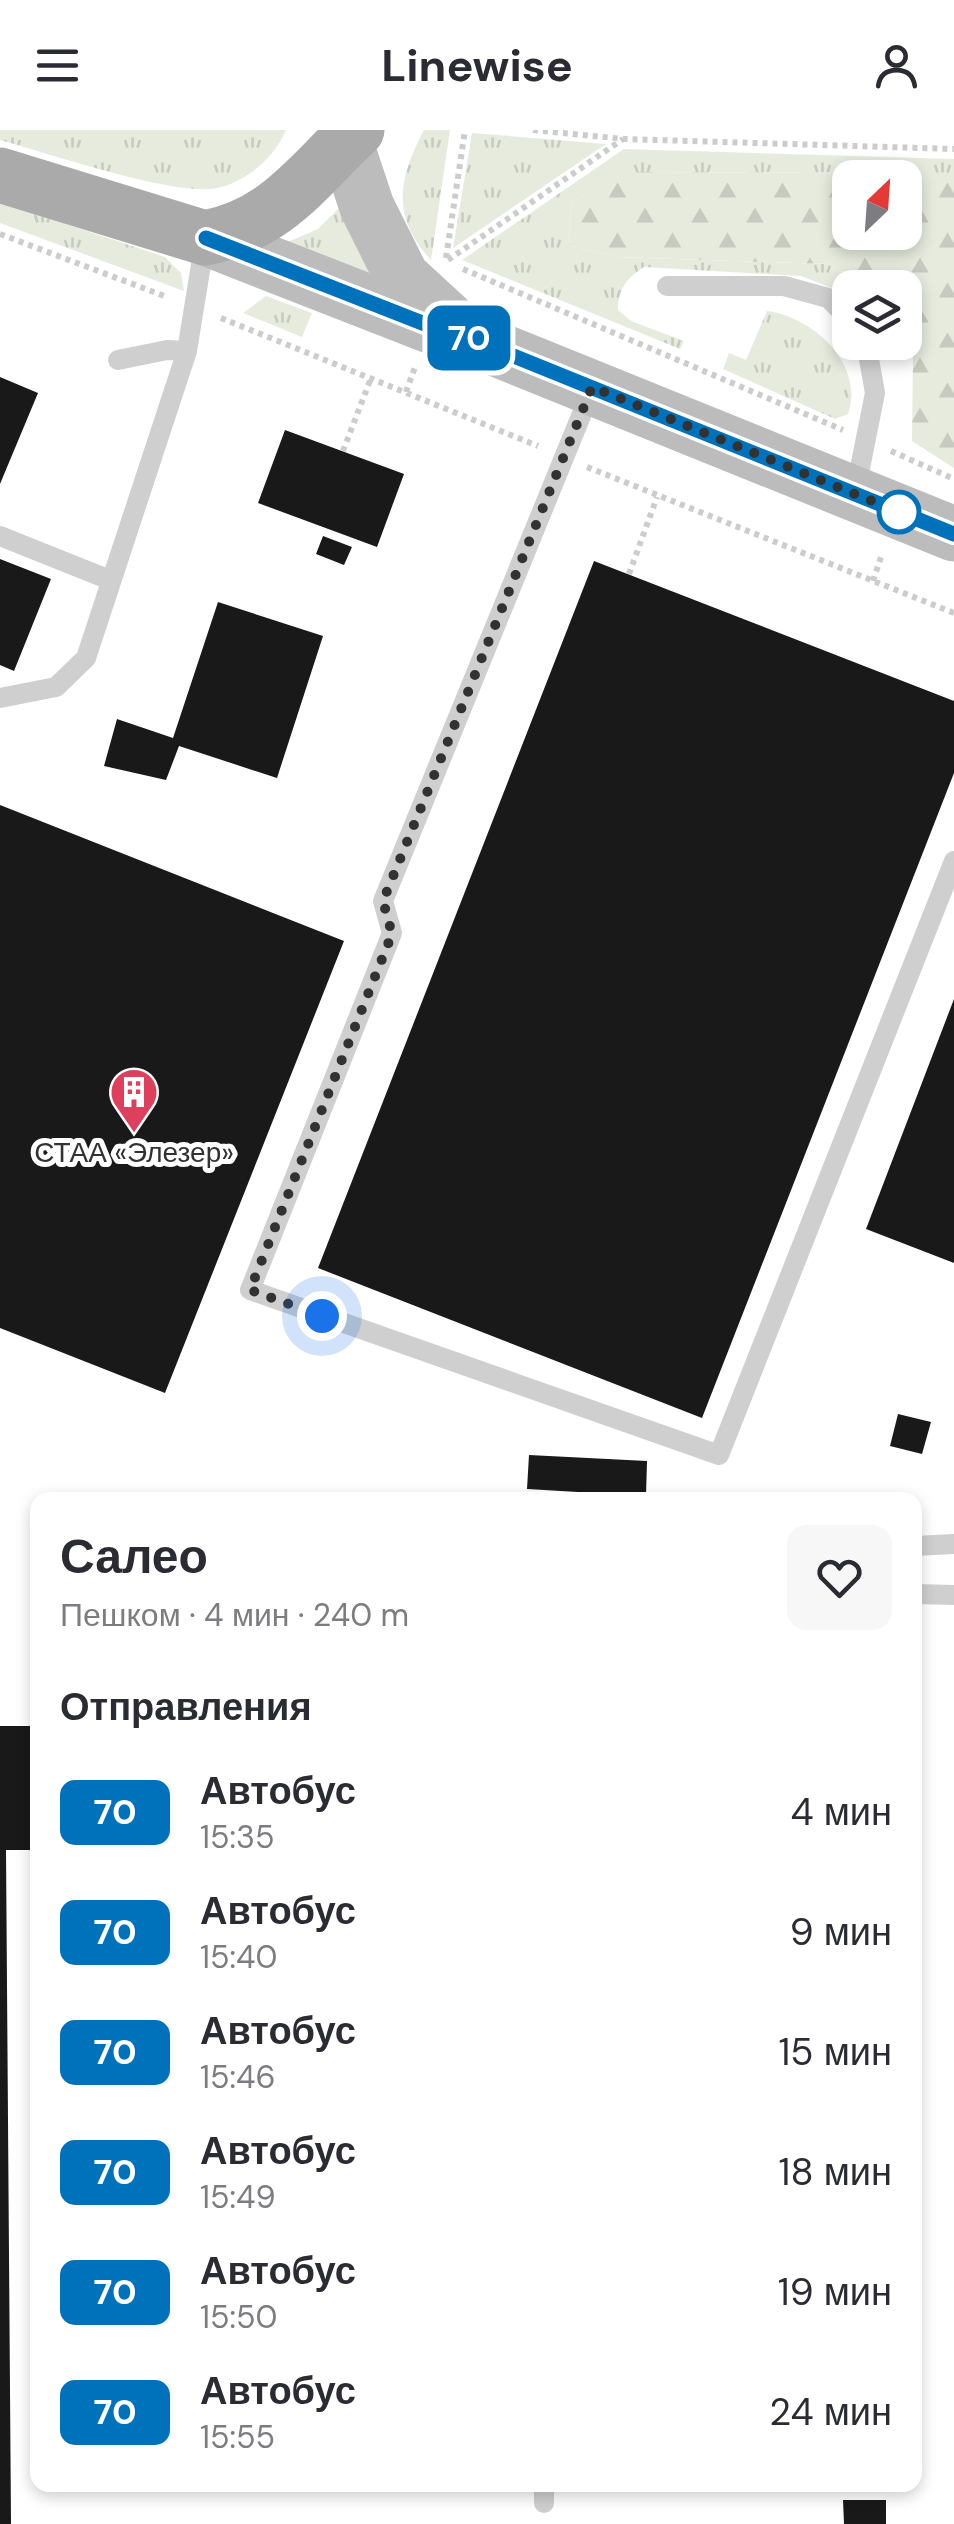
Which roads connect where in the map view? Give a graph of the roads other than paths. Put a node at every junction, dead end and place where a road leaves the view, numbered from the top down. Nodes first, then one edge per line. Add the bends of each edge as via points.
1 (349, 134) edge
2 (0, 175) edge
3 (206, 238) junction
4 (668, 286) dead end
5 (832, 302) edge
6 (445, 308) junction
7 (187, 351) junction
8 (118, 360) dead end
9 (869, 360) edge
10 (592, 387) junction
11 (855, 495) junction
12 (954, 534) edge
13 (0, 536) edge
14 (110, 580) junction
15 (0, 698) edge
16 (954, 861) edge
17 (954, 1544) edge
18 (922, 1546) edge
19 (922, 1594) edge
20 (954, 1594) edge

1 - 3 main road via 288,200 236,232
1 - 6 main road via 367,207 402,277
2 - 3 main road
3 - 6 main road
3 - 7 lane
4 - 5 lane via 784,286
6 - 10 main road
7 - 8 lane
7 - 14 lane
9 - 11 lane via 875,393
10 - 11 main road
10 - 16 lane via 383,901 392,934 250,1290 719,1455
11 - 12 main road
13 - 14 lane
14 - 15 lane via 86,658 56,688
17 - 18 lane
19 - 20 lane

